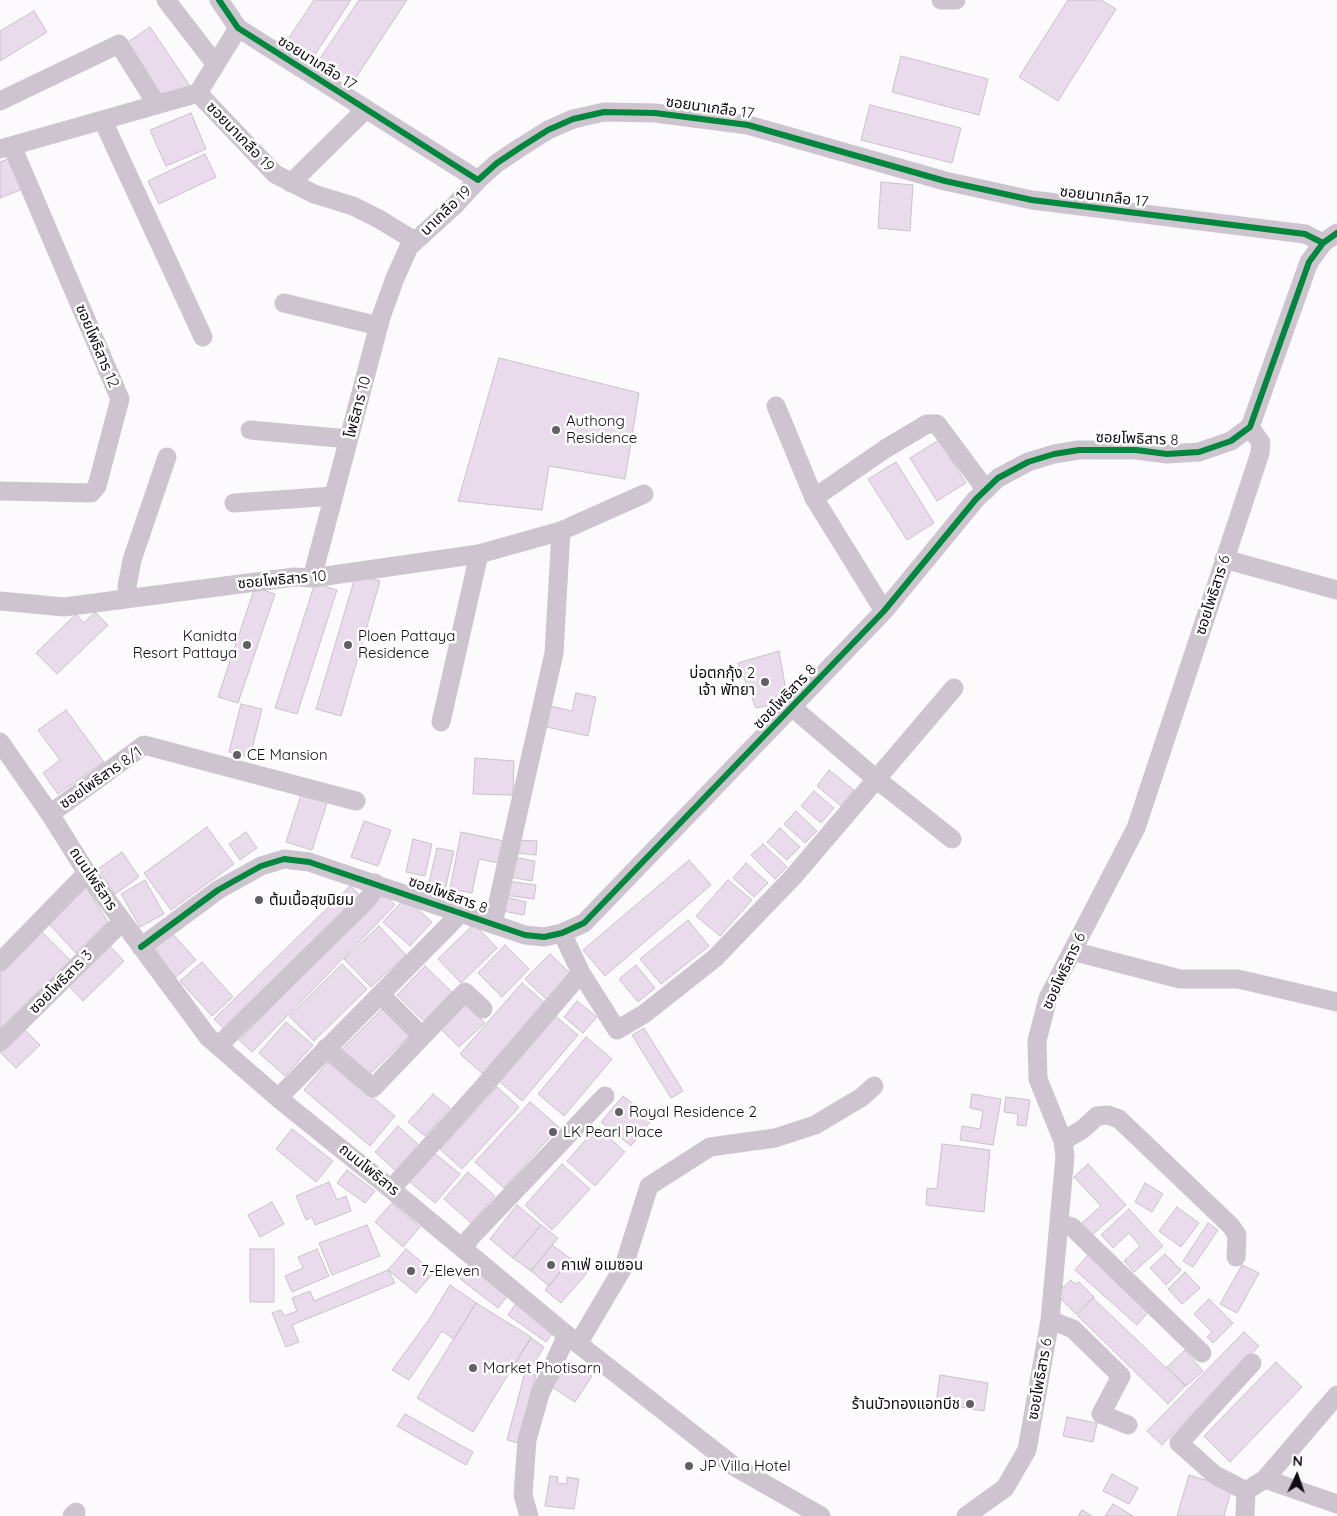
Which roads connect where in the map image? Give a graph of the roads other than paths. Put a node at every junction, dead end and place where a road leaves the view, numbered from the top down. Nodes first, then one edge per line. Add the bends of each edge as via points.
1 (166, 0) edge
2 (219, 0) edge
3 (941, 0) edge
4 (956, 0) edge
5 (238, 28) junction
6 (217, 62) junction
7 (198, 92) junction
8 (0, 101) edge
9 (157, 105) junction
10 (366, 109) junction
11 (103, 121) junction
12 (6, 147) edge
13 (478, 180) junction
14 (291, 184) junction
15 (1330, 238) edge
16 (415, 241) junction
17 (284, 303) dead end
18 (379, 326) junction
19 (203, 338) dead end
20 (776, 406) dead end
21 (1250, 427) junction
22 (250, 430) dead end
23 (349, 439) junction
24 (167, 457) dead end
25 (986, 490) junction
26 (0, 491) edge
27 (644, 494) dead end
28 (334, 496) junction
29 (814, 498) junction
30 (234, 503) dead end
31 (561, 531) junction
32 (479, 554) junction
33 (1224, 559) junction
34 (312, 578) junction
35 (1337, 590) edge
36 (128, 598) junction
37 (0, 601) edge
38 (884, 611) junction
39 (954, 688) dead end
40 (793, 708) junction
41 (441, 722) dead end
42 (0, 742) edge
43 (875, 778) junction
44 (356, 801) dead end
45 (50, 814) junction
46 (952, 839) dead end
47 (87, 873) junction
48 (375, 883) junction
49 (457, 913) junction
50 (122, 922) junction
51 (493, 924) junction
52 (562, 934) junction
53 (141, 947) junction
54 (1072, 951) junction
55 (0, 962) edge
56 (580, 973) junction
57 (381, 995) junction
58 (1337, 1002) edge
59 (483, 1009) dead end
60 (422, 1036) junction
61 (0, 1042) edge
62 (218, 1046) junction
63 (326, 1048) junction
64 (874, 1086) dead end
65 (605, 1096) dead end
66 (278, 1098) junction
67 (1064, 1141) junction
68 (391, 1188) junction
69 (1059, 1223) junction
70 (464, 1248) junction
71 (1236, 1257) dead end
72 (1050, 1320) junction
73 (573, 1340) junction
74 (1202, 1352) dead end
75 (1252, 1363) dead end
76 (1337, 1395) edge
77 (1128, 1426) dead end
78 (1266, 1479) junction
79 (1246, 1492) junction
80 (1337, 1504) edge
81 (529, 1516) edge
82 (821, 1516) edge
83 (966, 1516) edge
84 (1246, 1516) edge

1 - 6 street
2 - 5 street, ซอยนาเกลือ 17
3 - 4 street
5 - 6 street
5 - 10 street, ซอยนาเกลือ 17
6 - 7 street
7 - 9 street, ซอยนาเกลือ 19
7 - 14 street, ซอยนาเกลือ 19 via 275,174
8 - 9 street via 119,44
9 - 11 street, ซอยนาเกลือ 19
10 - 13 street, ซอยนาเกลือ 17
10 - 14 street
11 - 12 street, ซอยนาเกลือ 19
11 - 19 street
12 - 26 street, ซอยโพธิสาร 12 via 120,398 97,486 91,493
13 - 15 street, ซอยนาเกลือ 17 via 521,147 573,119 604,112 655,113 748,125 945,181 1032,200
13 - 16 street, นาเกลือ 19 via 456,205
14 - 16 street, ซอยนาเกลือ 19 via 353,206
15 - 21 street via 1309,262
16 - 18 street, โพธิสาร 10 via 405,254
17 - 18 street
18 - 23 street, โพธิสาร 10
20 - 29 street
21 - 25 street, ซอยโพธิสาร 8 via 1231,441 1199,452 1167,454 1136,450 1079,450 1054,454 1011,470
21 - 33 street, ซอยโพธิสาร 6 via 1261,443 1260,453
22 - 23 street
23 - 28 street, โพธิสาร 10
24 - 36 street via 132,560
25 - 29 street via 937,424 927,424
25 - 38 street, ซอยโพธิสาร 8
27 - 31 street, ซอยโพธิสาร 10
28 - 30 street
28 - 34 street, โพธิสาร 10
29 - 38 street
31 - 32 street, ซอยโพธิสาร 10
31 - 51 street via 554,653
32 - 34 street, ซอยโพธิสาร 10
32 - 41 street
33 - 35 street
33 - 54 street, ซอยโพธิสาร 6 via 1136,828
34 - 36 street, ซอยโพธิสาร 10 via 294,577
36 - 37 street, ซอยโพธิสาร 10 via 64,607
38 - 40 street, ซอยโพธิสาร 8
39 - 43 street
40 - 43 street
40 - 52 street, ซอยโพธิสาร 8 via 584,923
42 - 45 street, ถนนโพธิสาร
43 - 46 street
43 - 56 street via 793,877 715,958 644,1014 617,1030
44 - 45 street, ซอยโพธิสาร 8/1 via 144,745
45 - 47 street, ถนนโพธิสาร
47 - 50 street, ถนนโพธิสาร
47 - 55 street
48 - 49 street, ซอยโพธิสาร 8
48 - 53 street, ซอยโพธิสาร 8 via 309,862 284,859 261,866 218,890
48 - 62 street via 366,901
49 - 51 street, ซอยโพธิสาร 8
49 - 57 street via 454,920
50 - 53 street, ถนนโพธิสาร
50 - 61 street, ซอยโพธิสาร 3
51 - 52 street, ซอยโพธิสาร 8 via 525,935 544,937
52 - 56 street
53 - 62 street, ถนนโพธิสาร
54 - 58 street via 1180,979 1238,979
54 - 67 street, ซอยโพธิสาร 6 via 1048,998 1037,1041 1038,1078
56 - 68 street via 484,1086
57 - 60 street
57 - 63 street
59 - 60 street via 465,992
60 - 63 street via 373,1088
62 - 66 street, ถนนโพธิสาร
63 - 66 street
64 - 73 street via 862,1097 815,1125 775,1138 710,1147 649,1186 624,1266
65 - 70 street
66 - 68 street, ถนนโพธิสาร
67 - 69 street, ซอยโพธิสาร 6 via 1065,1169
67 - 71 street via 1096,1116 1108,1114 1119,1119 1231,1226 1237,1236
68 - 70 street, ถนนโพธิสาร
69 - 72 street, ซอยโพธิสาร 6
69 - 74 street via 1072,1227
70 - 73 street, ถนนโพธิสาร
72 - 77 street via 1072,1329 1121,1376 1101,1414
72 - 83 street, ซอยโพธิสาร 6 via 1027,1450 1005,1488
73 - 81 street via 540,1394 527,1440 523,1495
73 - 82 street, ถนนโพธิสาร via 742,1472
75 - 79 street via 1179,1443 1215,1475
76 - 78 street
78 - 79 street
78 - 80 street
79 - 84 street

